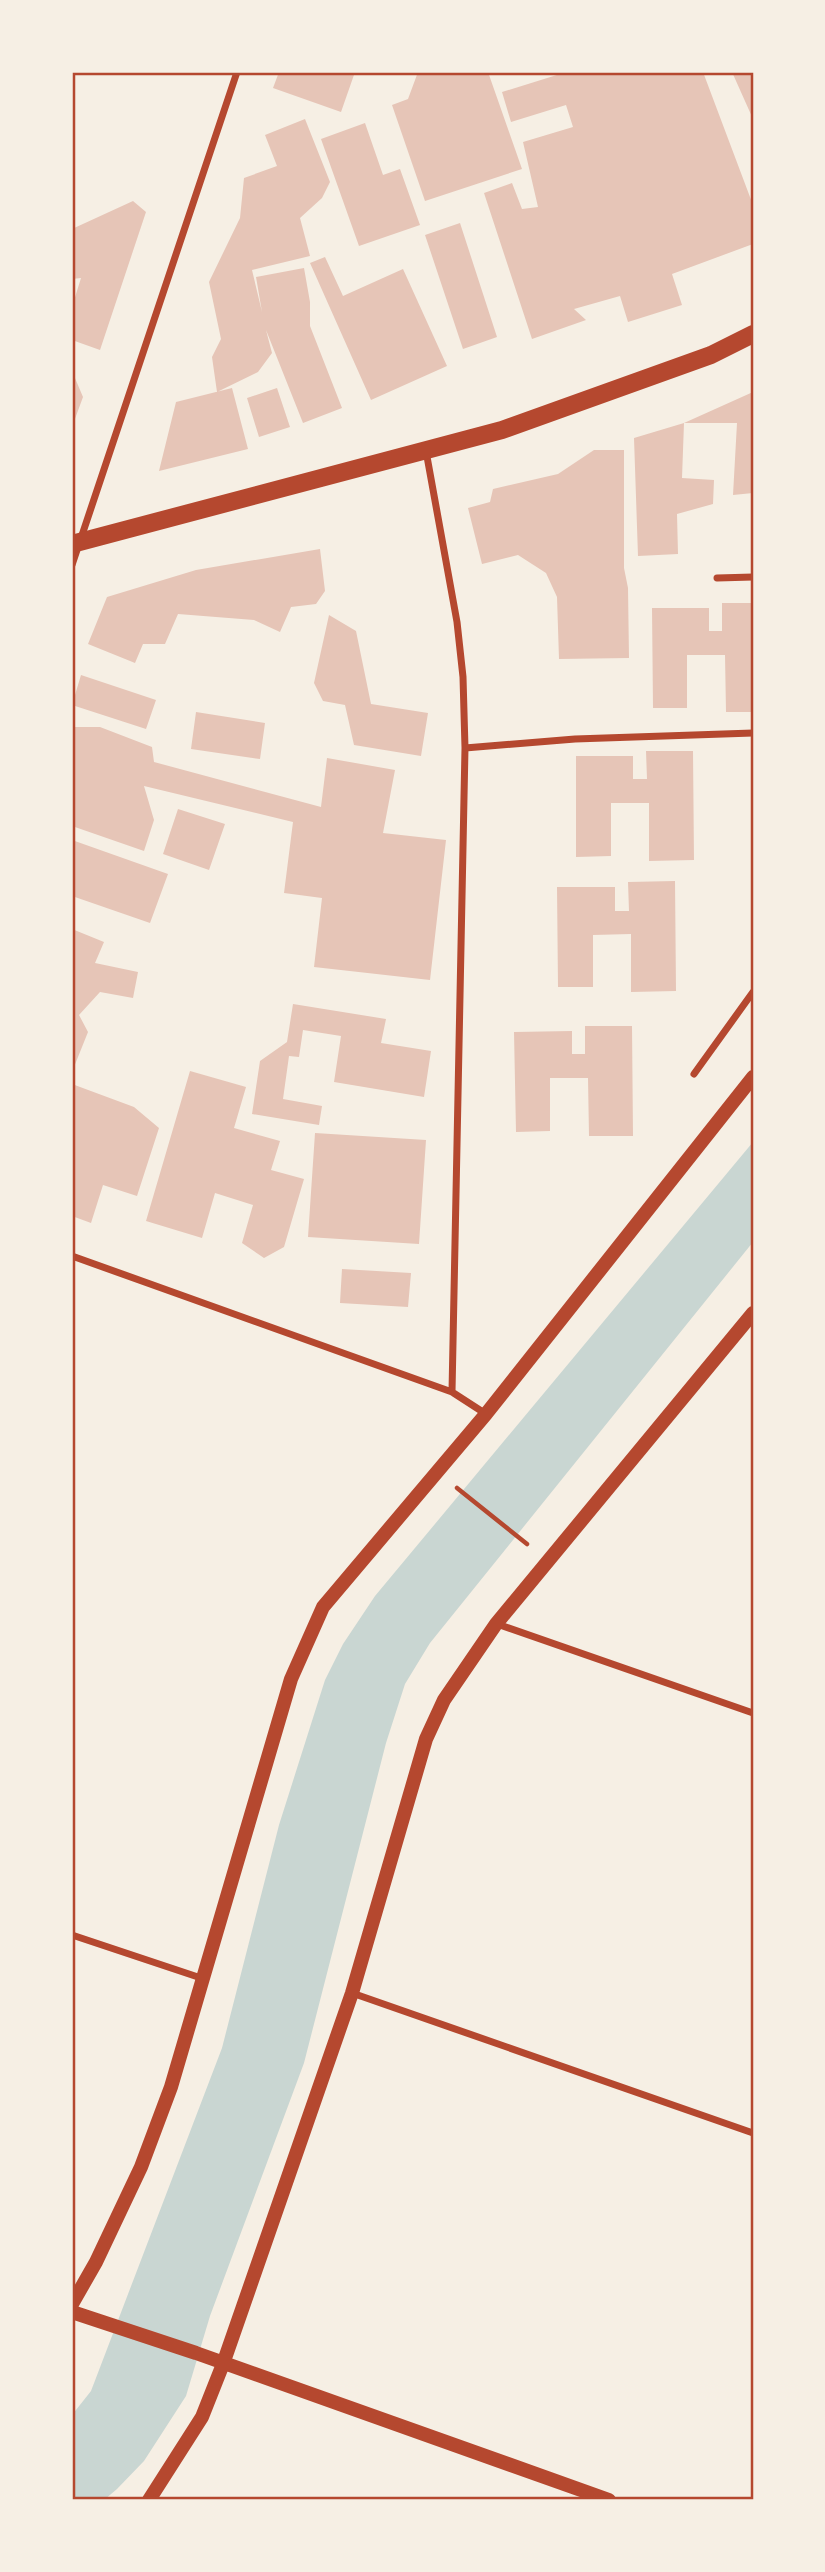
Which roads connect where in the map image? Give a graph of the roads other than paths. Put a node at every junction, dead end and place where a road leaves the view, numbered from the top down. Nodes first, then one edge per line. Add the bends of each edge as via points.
1 (237, 72) edge
2 (753, 334) edge
3 (426, 451) junction
4 (76, 543) edge
5 (72, 565) edge
6 (717, 578) dead end
7 (753, 578) edge
8 (753, 733) edge
9 (465, 748) junction
10 (753, 992) edge
11 (694, 1074) dead end
12 (753, 1077) edge
13 (72, 1256) edge
14 (753, 1313) edge
15 (452, 1392) junction
16 (486, 1414) junction
17 (496, 1624) junction
18 (753, 1713) edge
19 (72, 1935) edge
20 (204, 1979) junction
21 (352, 1993) junction
22 (753, 2133) edge
23 (72, 2304) edge
24 (72, 2312) edge
25 (223, 2364) junction
26 (149, 2500) edge
27 (609, 2500) edge

1 - 4 street
2 - 3 main road via 711,355 502,430
3 - 4 main road
3 - 9 street via 457,622
4 - 5 street
6 - 7 street
8 - 9 street
9 - 15 street
10 - 11 street
12 - 16 main road
13 - 15 street
14 - 17 main road
15 - 16 street
16 - 20 main road via 323,1607 309,1634 291,1679
17 - 18 street
17 - 21 main road via 444,1700 426,1739
19 - 20 street
20 - 23 main road via 141,2167
21 - 22 street
21 - 25 main road
24 - 25 main road
25 - 26 main road via 202,2417
25 - 27 main road

